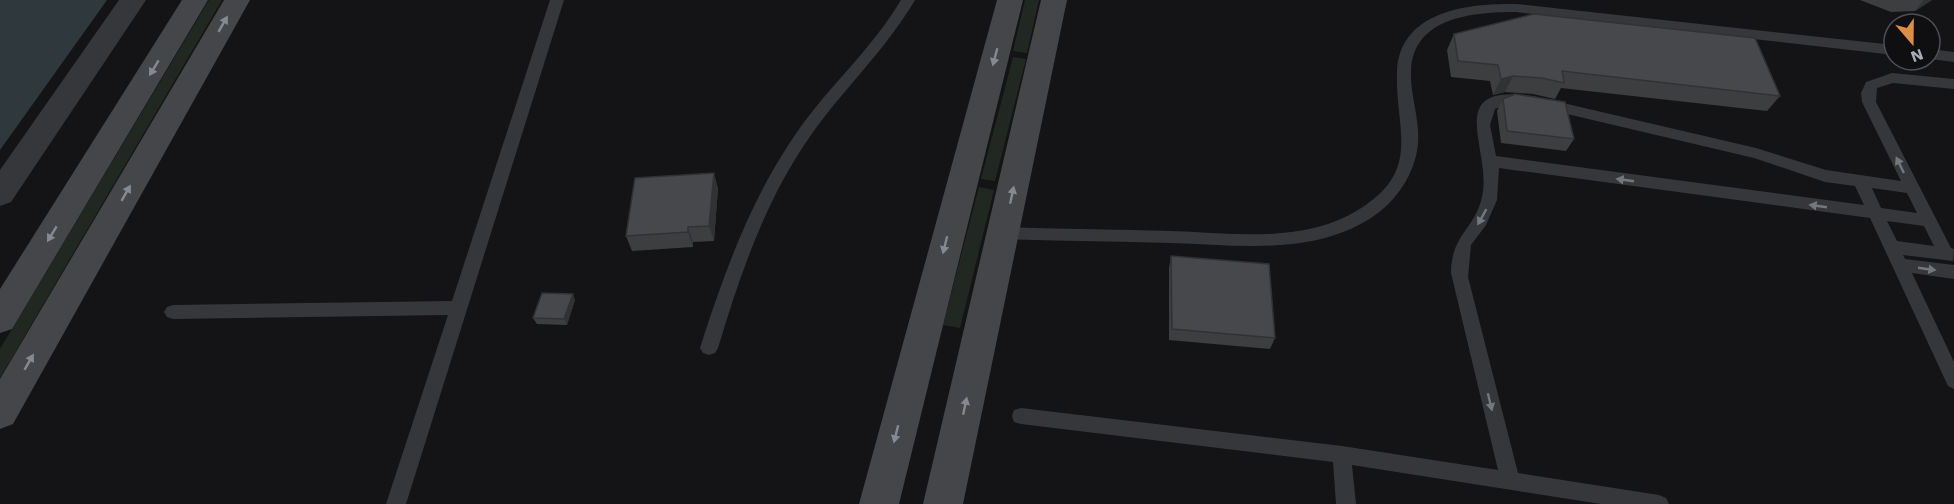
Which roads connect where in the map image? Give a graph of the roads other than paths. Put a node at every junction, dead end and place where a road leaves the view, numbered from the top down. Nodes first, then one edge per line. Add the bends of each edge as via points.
1 (133, 0) edge
2 (195, 0) edge
3 (237, 0) edge
4 (558, 0) edge
5 (908, 0) edge
6 (1010, 0) edge
7 (1054, 0) edge
8 (1882, 49) edge
9 (1954, 84) edge
10 (1490, 161) junction
11 (1861, 182) junction
12 (1911, 188) junction
13 (0, 194) edge
14 (1876, 214) junction
15 (1927, 220) junction
16 (1003, 233) junction
17 (1892, 247) junction
18 (1950, 255) edge
19 (1900, 265) junction
20 (1954, 272) edge
21 (459, 308) junction
22 (173, 312) dead end
23 (0, 319) edge
24 (709, 348) dead end
25 (1954, 381) edge
26 (0, 413) edge
27 (1021, 416) dead end
28 (1342, 455) junction
29 (1510, 481) junction
30 (396, 504) edge
31 (879, 504) edge
32 (943, 504) edge
33 (1346, 504) edge
34 (1659, 504) edge

1 - 13 street
2 -> 23 main road
26 -> 3 main road
4 - 21 lane
5 - 24 lane via 887,33 823,107 789,155 735,269
6 -> 31 main road
16 -> 7 main road
8 - 16 lane via 1516,8 1463,11 1424,28 1408,48 1404,71 1411,136 1405,168 1386,197 1354,220 1311,235 1262,240
12 -> 9 lane via 1869,102 1871,85 1892,78
10 - 11 lane via 1482,119 1486,108 1498,100 1514,98 1745,150 1825,176
14 -> 10 lane
10 -> 29 lane via 1491,196 1464,243 1459,272
11 - 12 lane
11 - 14 lane
12 - 15 lane
14 - 15 lane
14 - 17 lane
15 - 18 lane
32 -> 16 main road
17 - 18 lane
17 - 19 lane
19 -> 20 lane
19 - 25 lane
21 - 22 lane
21 - 30 lane
27 - 28 lane
28 - 29 lane
28 - 33 lane
29 - 34 lane

